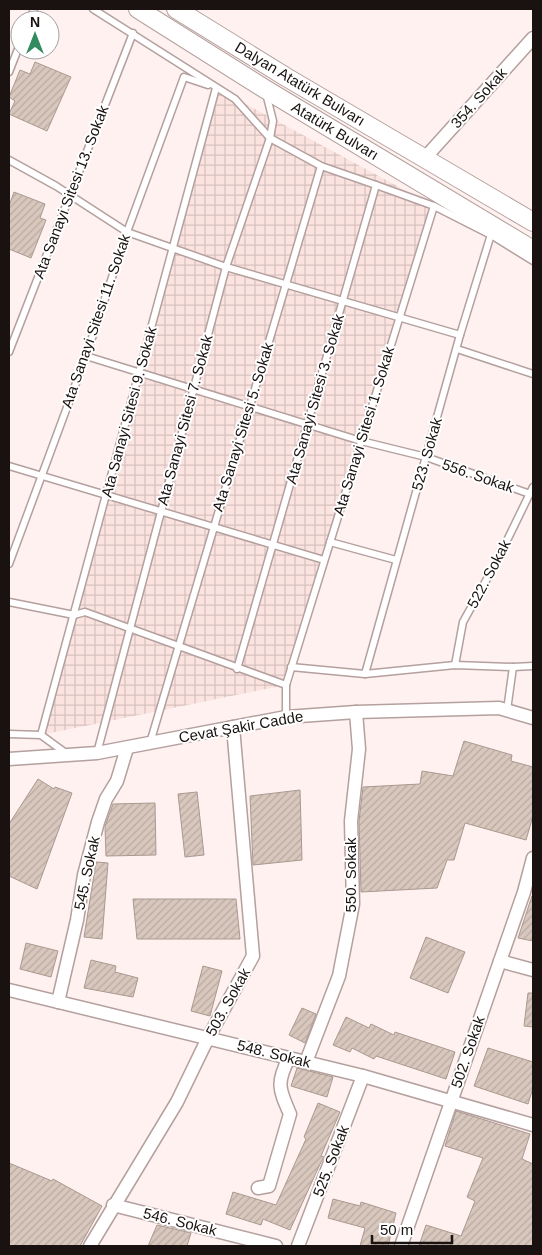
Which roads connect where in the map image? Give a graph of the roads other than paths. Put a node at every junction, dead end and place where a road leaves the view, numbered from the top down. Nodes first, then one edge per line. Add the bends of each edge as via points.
1 (93, 9) edge
2 (138, 9) edge
3 (176, 9) edge
4 (133, 33) junction
5 (533, 38) edge
6 (14, 60) edge
7 (9, 72) edge
8 (216, 88) junction
9 (265, 89) junction
10 (270, 138) junction
11 (424, 159) junction
12 (9, 160) edge
13 (321, 166) junction
14 (376, 185) junction
15 (70, 195) junction
16 (434, 206) junction
17 (533, 222) edge
18 (492, 231) junction
19 (127, 232) junction
20 (174, 248) junction
21 (533, 250) edge
22 (533, 261) edge
23 (226, 267) junction
24 (286, 283) junction
25 (343, 300) junction
26 (399, 317) junction
27 (460, 335) junction
28 (457, 349) junction
29 (9, 352) edge
30 (86, 356) junction
31 (140, 373) junction
32 (533, 374) edge
33 (193, 389) junction
34 (249, 407) junction
35 (307, 425) junction
36 (361, 441) junction
37 (426, 457) junction
38 (9, 466) edge
39 (41, 476) junction
40 (533, 486) edge
41 (107, 494) junction
42 (530, 494) junction
43 (160, 510) junction
44 (214, 527) junction
45 (330, 542) junction
46 (272, 544) junction
47 (324, 560) junction
48 (396, 560) junction
49 (9, 564) edge
50 (9, 602) edge
51 (74, 615) junction
52 (129, 627) junction
53 (178, 647) junction
54 (455, 665) junction
55 (533, 666) edge
56 (291, 667) junction
57 (513, 667) junction
58 (236, 669) junction
59 (365, 674) junction
60 (286, 685) junction
61 (507, 710) junction
62 (356, 712) junction
63 (286, 717) junction
64 (533, 718) edge
65 (233, 727) junction
66 (9, 734) edge
67 (41, 735) junction
68 (149, 744) junction
69 (127, 748) junction
70 (96, 753) junction
71 (68, 755) junction
72 (9, 759) edge
73 (533, 858) edge
74 (500, 961) junction
75 (533, 970) edge
76 (9, 990) edge
77 (58, 1002) junction
78 (208, 1038) junction
79 (289, 1058) junction
80 (306, 1062) junction
81 (363, 1076) junction
82 (451, 1100) junction
83 (533, 1124) edge
84 (258, 1188) dead end
85 (113, 1205) junction
86 (90, 1246) edge
87 (276, 1246) edge
88 (298, 1246) edge
89 (401, 1246) edge

1 - 4 lane
2 - 9 main road, Atatürk Bulvarı
3 - 11 main road, Dalyan Atatürk Bulvarı
4 - 8 lane
4 - 15 lane, Ata Sanayi Sitesi 13. Sokak
5 - 11 street, 354. Sokak
6 - 7 lane
8 - 10 lane via 235,99
8 - 19 lane, Ata Sanayi Sitesi 11. Sokak via 184,78
8 - 20 lane, Ata Sanayi Sitesi 9. Sokak
9 - 10 lane, Ata Sanayi Sitesi 7. Sokak via 273,121
9 - 18 main road, Atatürk Bulvarı
10 - 13 lane
10 - 23 lane, Ata Sanayi Sitesi 7. Sokak
11 - 17 main road
12 - 15 lane
13 - 14 lane
13 - 24 lane, Ata Sanayi Sitesi 5. Sokak
14 - 16 lane
14 - 25 lane, Ata Sanayi Sitesi 3. Sokak
15 - 19 lane
15 - 29 lane, Ata Sanayi Sitesi 13. Sokak
16 - 18 lane
16 - 26 lane, Ata Sanayi Sitesi 1. Sokak
18 - 21 main road, Atatürk Bulvarı
18 - 22 lane
18 - 27 lane, 523. Sokak
19 - 20 lane
19 - 30 lane, Ata Sanayi Sitesi 11. Sokak
20 - 23 lane
20 - 31 lane, Ata Sanayi Sitesi 9. Sokak
23 - 24 lane
23 - 33 lane, Ata Sanayi Sitesi 7. Sokak
24 - 25 lane
24 - 34 lane, Ata Sanayi Sitesi 5. Sokak
25 - 26 lane
25 - 35 lane, Ata Sanayi Sitesi 3. Sokak
26 - 27 lane
26 - 36 lane, Ata Sanayi Sitesi 1. Sokak
27 - 28 lane, 523. Sokak
28 - 32 lane
28 - 37 lane, 523. Sokak
30 - 31 lane, 556. Sokak
30 - 39 lane, Ata Sanayi Sitesi 11. Sokak
31 - 33 lane, 556. Sokak
31 - 41 lane, Ata Sanayi Sitesi 9. Sokak
33 - 34 lane, 556. Sokak
33 - 43 lane, Ata Sanayi Sitesi 7. Sokak
34 - 35 lane, 556. Sokak
34 - 44 lane, Ata Sanayi Sitesi 5. Sokak
35 - 36 lane, 556. Sokak
35 - 46 lane, Ata Sanayi Sitesi 3. Sokak
36 - 37 lane, 556. Sokak
36 - 45 lane, Ata Sanayi Sitesi 1. Sokak
37 - 42 lane, 556. Sokak
37 - 48 lane, 523. Sokak
38 - 39 lane
39 - 41 lane
39 - 49 lane, Ata Sanayi Sitesi 11. Sokak
40 - 42 lane, 522. Sokak
41 - 43 lane
41 - 51 lane, Ata Sanayi Sitesi 9. Sokak
42 - 54 lane, 522. Sokak via 463,622
43 - 44 lane
43 - 52 lane, Ata Sanayi Sitesi 7. Sokak
44 - 46 lane
44 - 53 lane, Ata Sanayi Sitesi 5. Sokak
45 - 47 lane, Ata Sanayi Sitesi 1. Sokak
45 - 48 lane
46 - 47 lane
46 - 58 lane, Ata Sanayi Sitesi 3. Sokak
47 - 56 lane, Ata Sanayi Sitesi 1. Sokak
48 - 59 lane, 523. Sokak
50 - 51 lane
51 - 52 lane via 85,612
51 - 67 lane, Ata Sanayi Sitesi 9. Sokak
52 - 53 lane
52 - 70 lane, Ata Sanayi Sitesi 7. Sokak
53 - 58 lane
53 - 68 lane, Ata Sanayi Sitesi 5. Sokak
54 - 57 lane
54 - 59 lane
55 - 57 lane
56 - 59 lane
56 - 60 lane, Ata Sanayi Sitesi 1. Sokak
57 - 61 lane
58 - 60 lane
60 - 63 lane, Ata Sanayi Sitesi 1. Sokak
61 - 62 street, Cevat Şakir Cadde
61 - 64 street, Cevat Şakir Cadde
62 - 63 street, Cevat Şakir Cadde
62 - 80 street, 550. Sokak via 359,750 351,821 353,904 339,976
63 - 65 street, Cevat Şakir Cadde
65 - 68 street, Cevat Şakir Cadde
65 - 78 street, 503. Sokak via 253,956
66 - 67 lane
67 - 71 lane
68 - 69 street, Cevat Şakir Cadde
69 - 70 street, Cevat Şakir Cadde
69 - 77 street, 545. Sokak via 98,822
70 - 71 street, Cevat Şakir Cadde
71 - 72 street, Cevat Şakir Cadde
73 - 74 street, 502. Sokak
74 - 75 street
74 - 82 street, 502. Sokak
76 - 77 street, 548. Sokak
77 - 78 street, 548. Sokak
78 - 79 street, 548. Sokak
78 - 85 street, 503. Sokak via 176,1102
79 - 80 street, 548. Sokak
79 - 84 street via 280,1076 282,1094 290,1114 269,1186
80 - 81 street, 548. Sokak
81 - 82 street, 548. Sokak
81 - 88 street, 525. Sokak
82 - 83 street, 548. Sokak
82 - 89 street, 502. Sokak
85 - 86 street, 503. Sokak
85 - 87 street, 546. Sokak

